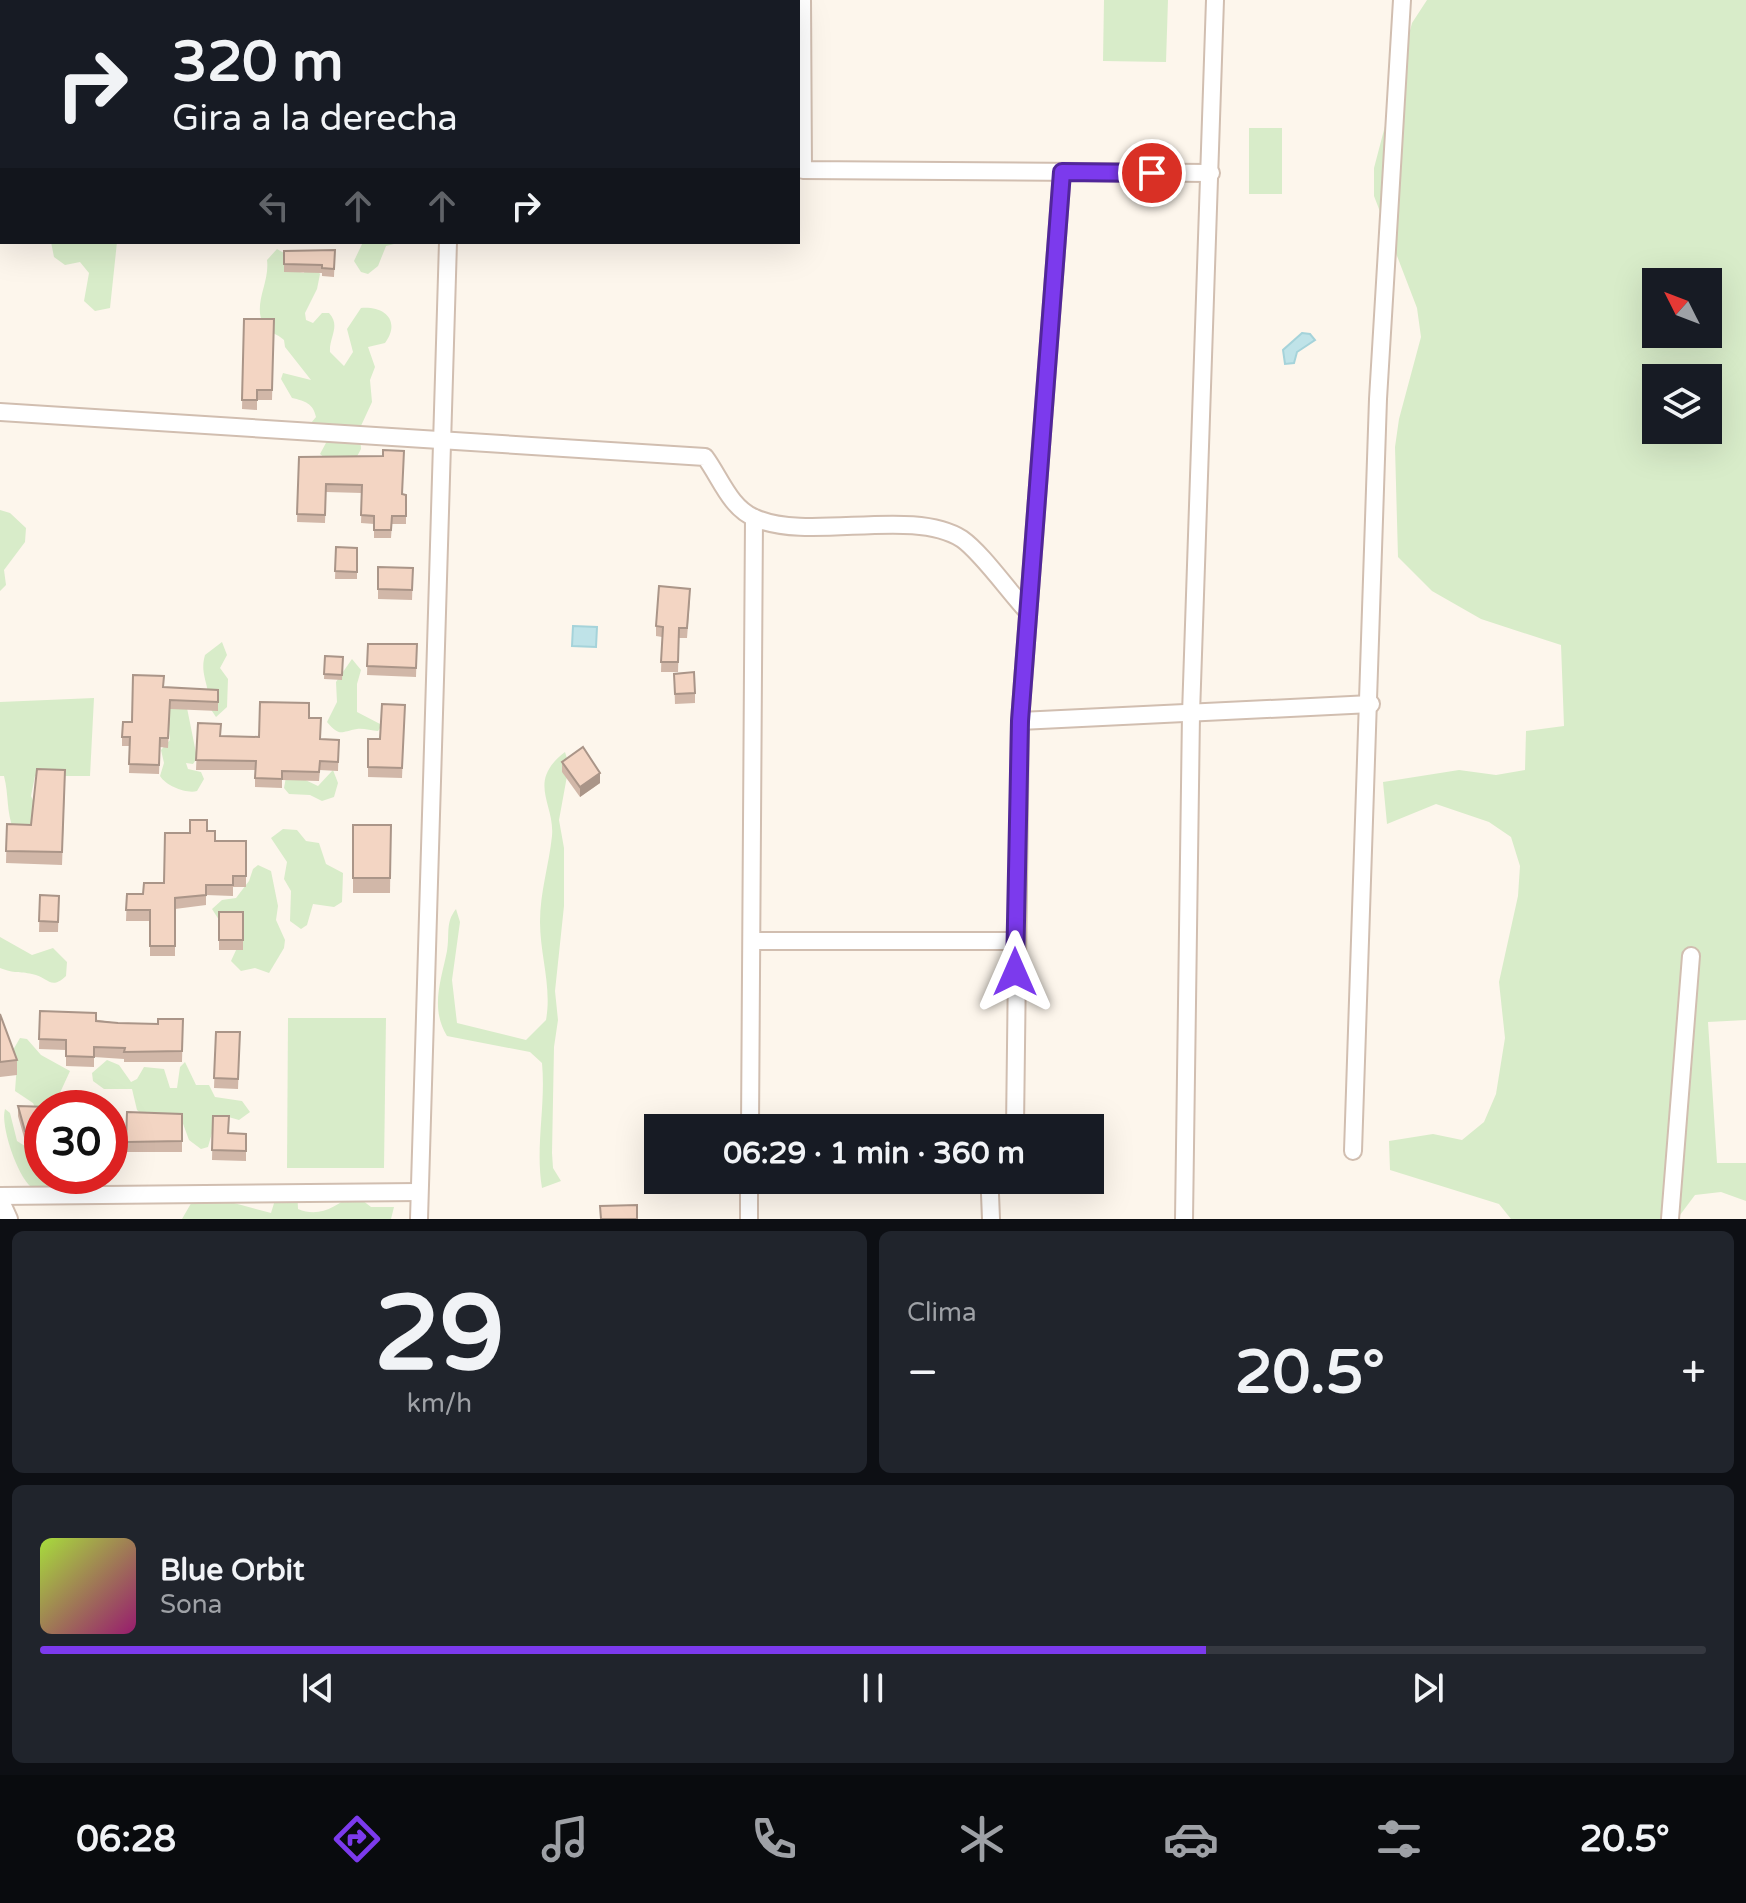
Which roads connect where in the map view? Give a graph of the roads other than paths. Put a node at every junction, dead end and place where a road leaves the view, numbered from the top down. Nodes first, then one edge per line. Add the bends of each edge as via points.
1 (802, 0) edge
2 (1215, 0) edge
3 (1402, 0) edge
4 (800, 20) edge
5 (800, 92) edge
6 (1062, 172) junction
7 (1211, 173) junction
8 (448, 244) edge
9 (0, 412) edge
10 (442, 439) junction
11 (754, 518) junction
12 (1028, 612) junction
13 (1371, 704) junction
14 (1191, 714) junction
15 (1020, 721) junction
16 (753, 941) junction
17 (1015, 941) junction
18 (1691, 956) dead end
19 (750, 1114) edge
20 (1015, 1114) edge
21 (1353, 1151) dead end
22 (419, 1192) junction
23 (749, 1194) edge
24 (990, 1194) dead end
25 (0, 1197) edge
26 (9, 1219) edge
27 (419, 1219) edge
28 (749, 1219) edge
29 (991, 1219) edge
30 (1184, 1219) edge
31 (1670, 1219) edge

1 - 4 street
2 - 7 street
3 - 13 street via 1378,399
5 - 6 street via 803,170
6 - 7 street
6 - 12 street
7 - 14 street
8 - 10 street
9 - 10 street
10 - 11 street via 705,457 732,501
10 - 22 street
11 - 12 street via 944,532 976,552
11 - 16 street
12 - 15 street
13 - 14 street
13 - 21 street
14 - 15 street
14 - 30 street
15 - 17 street
16 - 17 street
16 - 19 street
17 - 20 street
18 - 31 street
22 - 25 street
22 - 27 street
23 - 28 street
24 - 29 street
25 - 26 street

